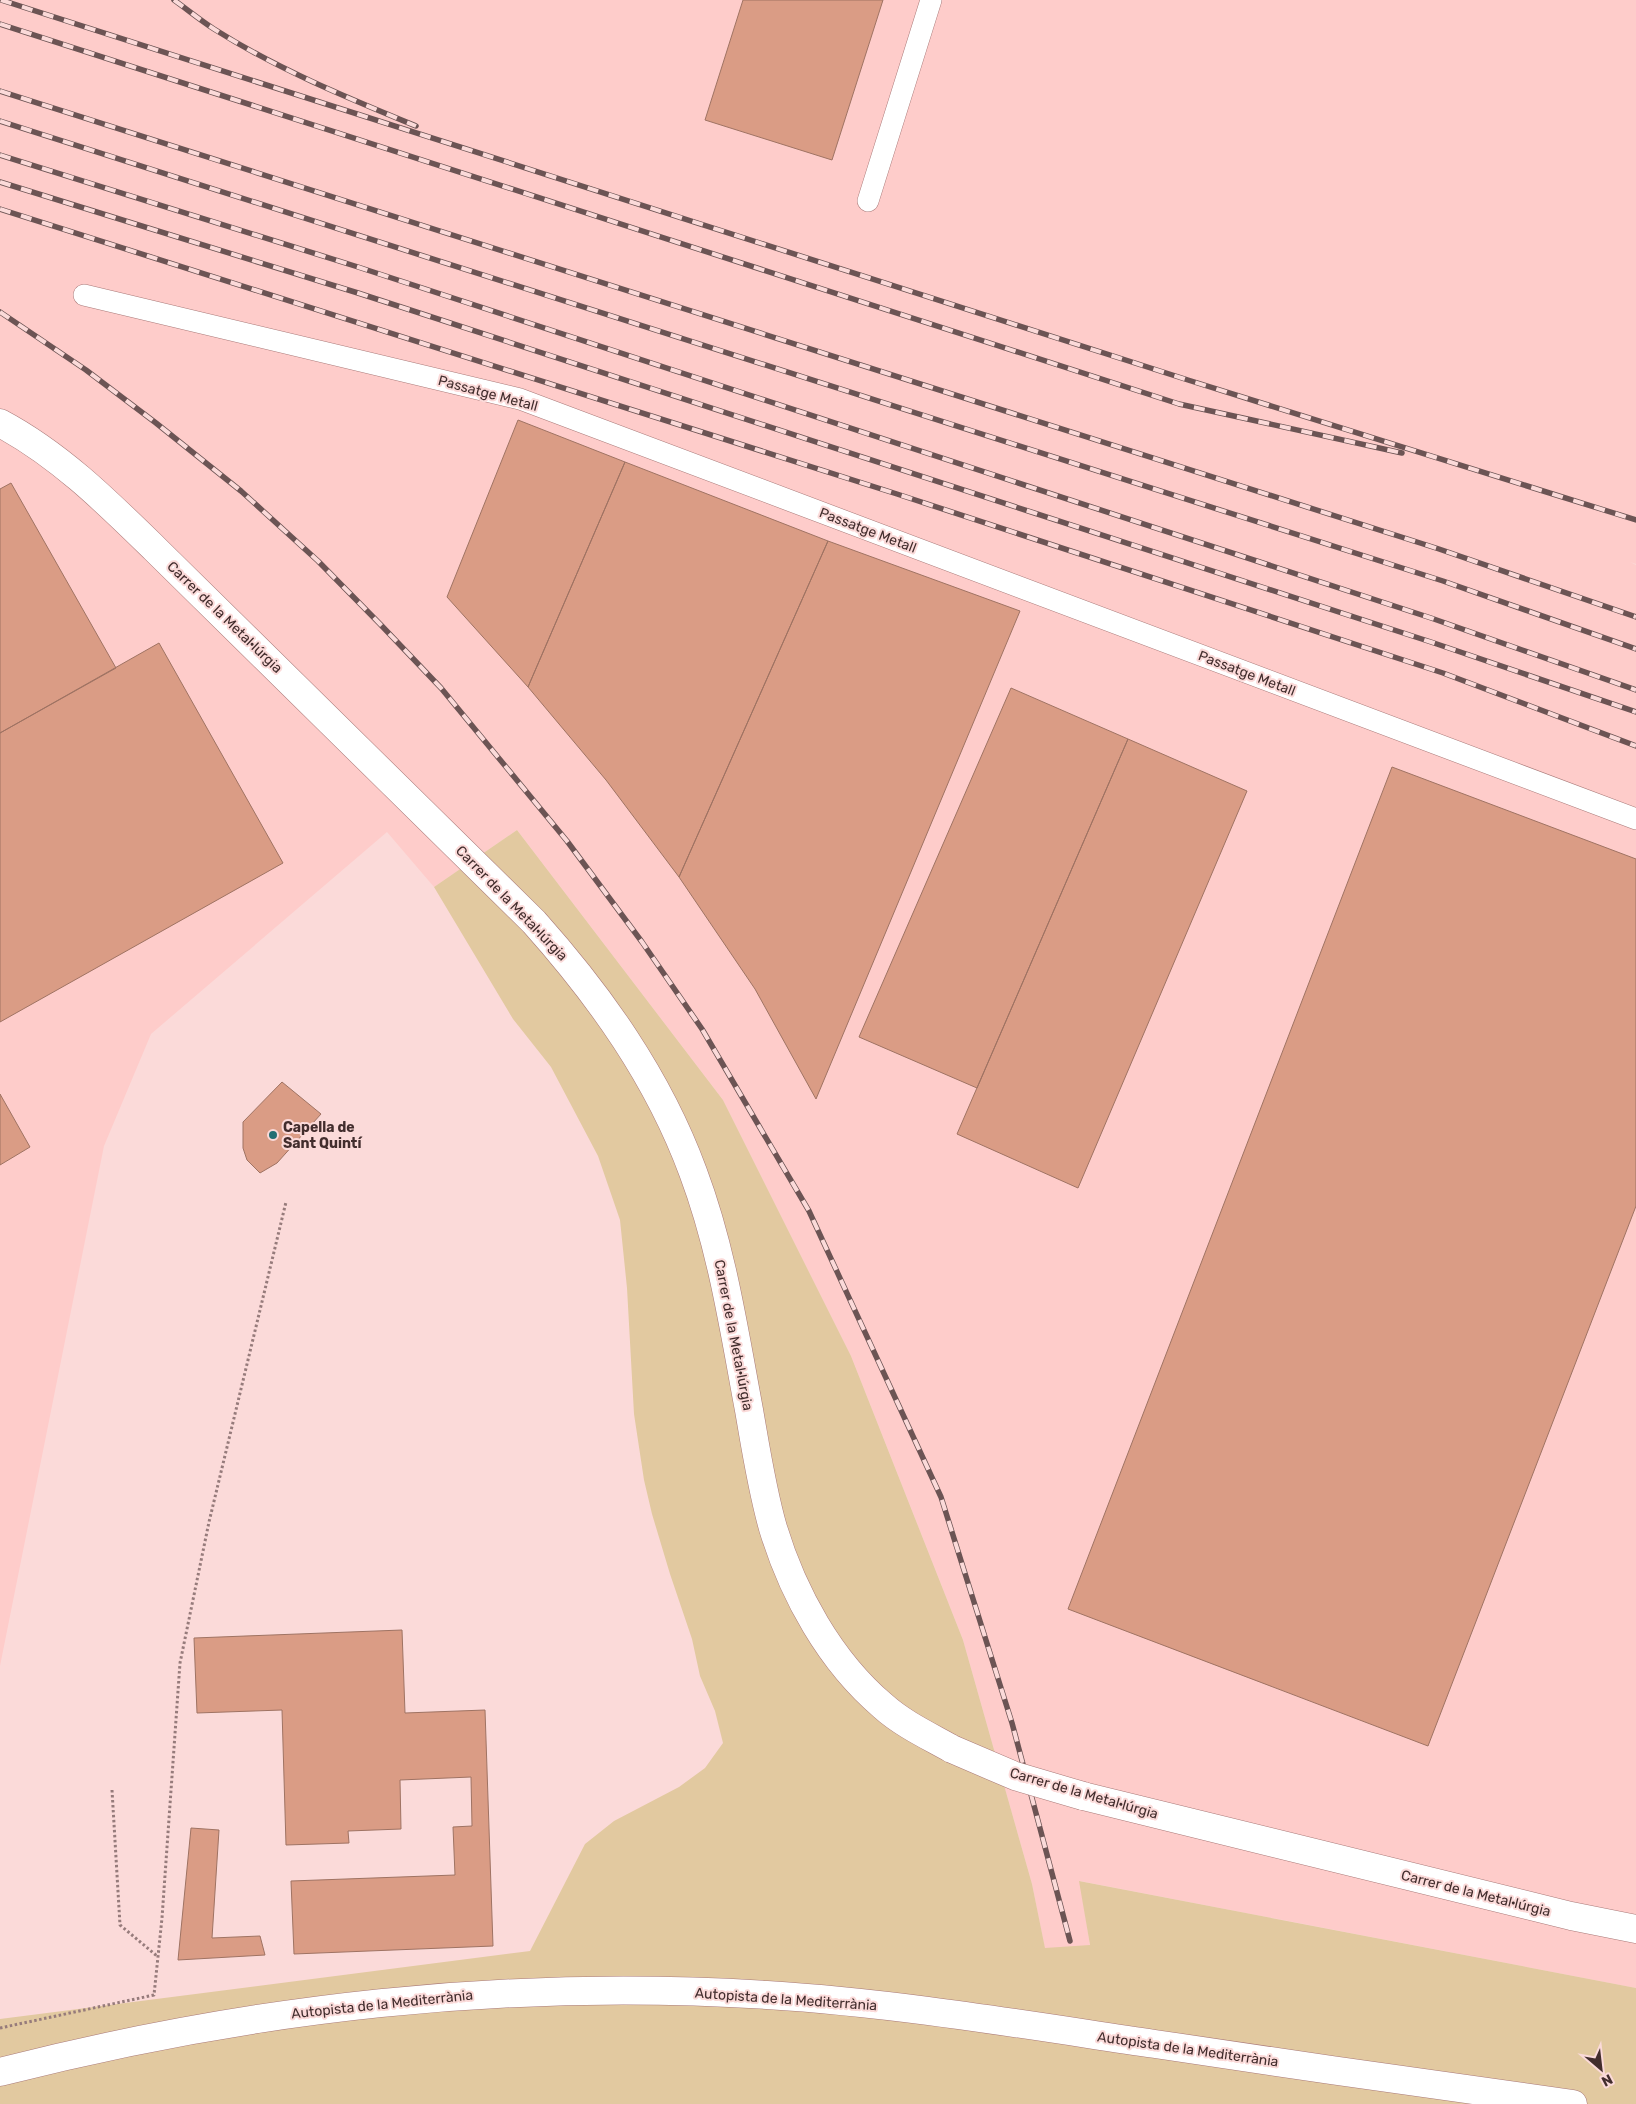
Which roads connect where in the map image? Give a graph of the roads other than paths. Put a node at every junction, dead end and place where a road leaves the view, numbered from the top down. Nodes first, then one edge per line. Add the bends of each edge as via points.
1 (931, 0) edge
2 (868, 201) dead end
3 (84, 295) dead end
4 (0, 423) edge
5 (1636, 819) edge
6 (1636, 1930) edge
7 (0, 2072) edge
8 (1573, 2104) edge

1 - 2 lane
3 - 5 lane, Passatge Metall via 520,398
4 - 6 main road, Carrer de la Metal·lúrgia, bridge via 53,457 95,490 163,556 534,922 574,967 615,1022 648,1073 675,1127 705,1207 724,1278 761,1478 773,1528 787,1567 827,1644 883,1707 952,1749 1015,1776 1083,1796
7 - 8 main road, Autopista de la Mediterrània via 160,2035 364,2003 570,1990 674,1991 768,1995 990,2019

